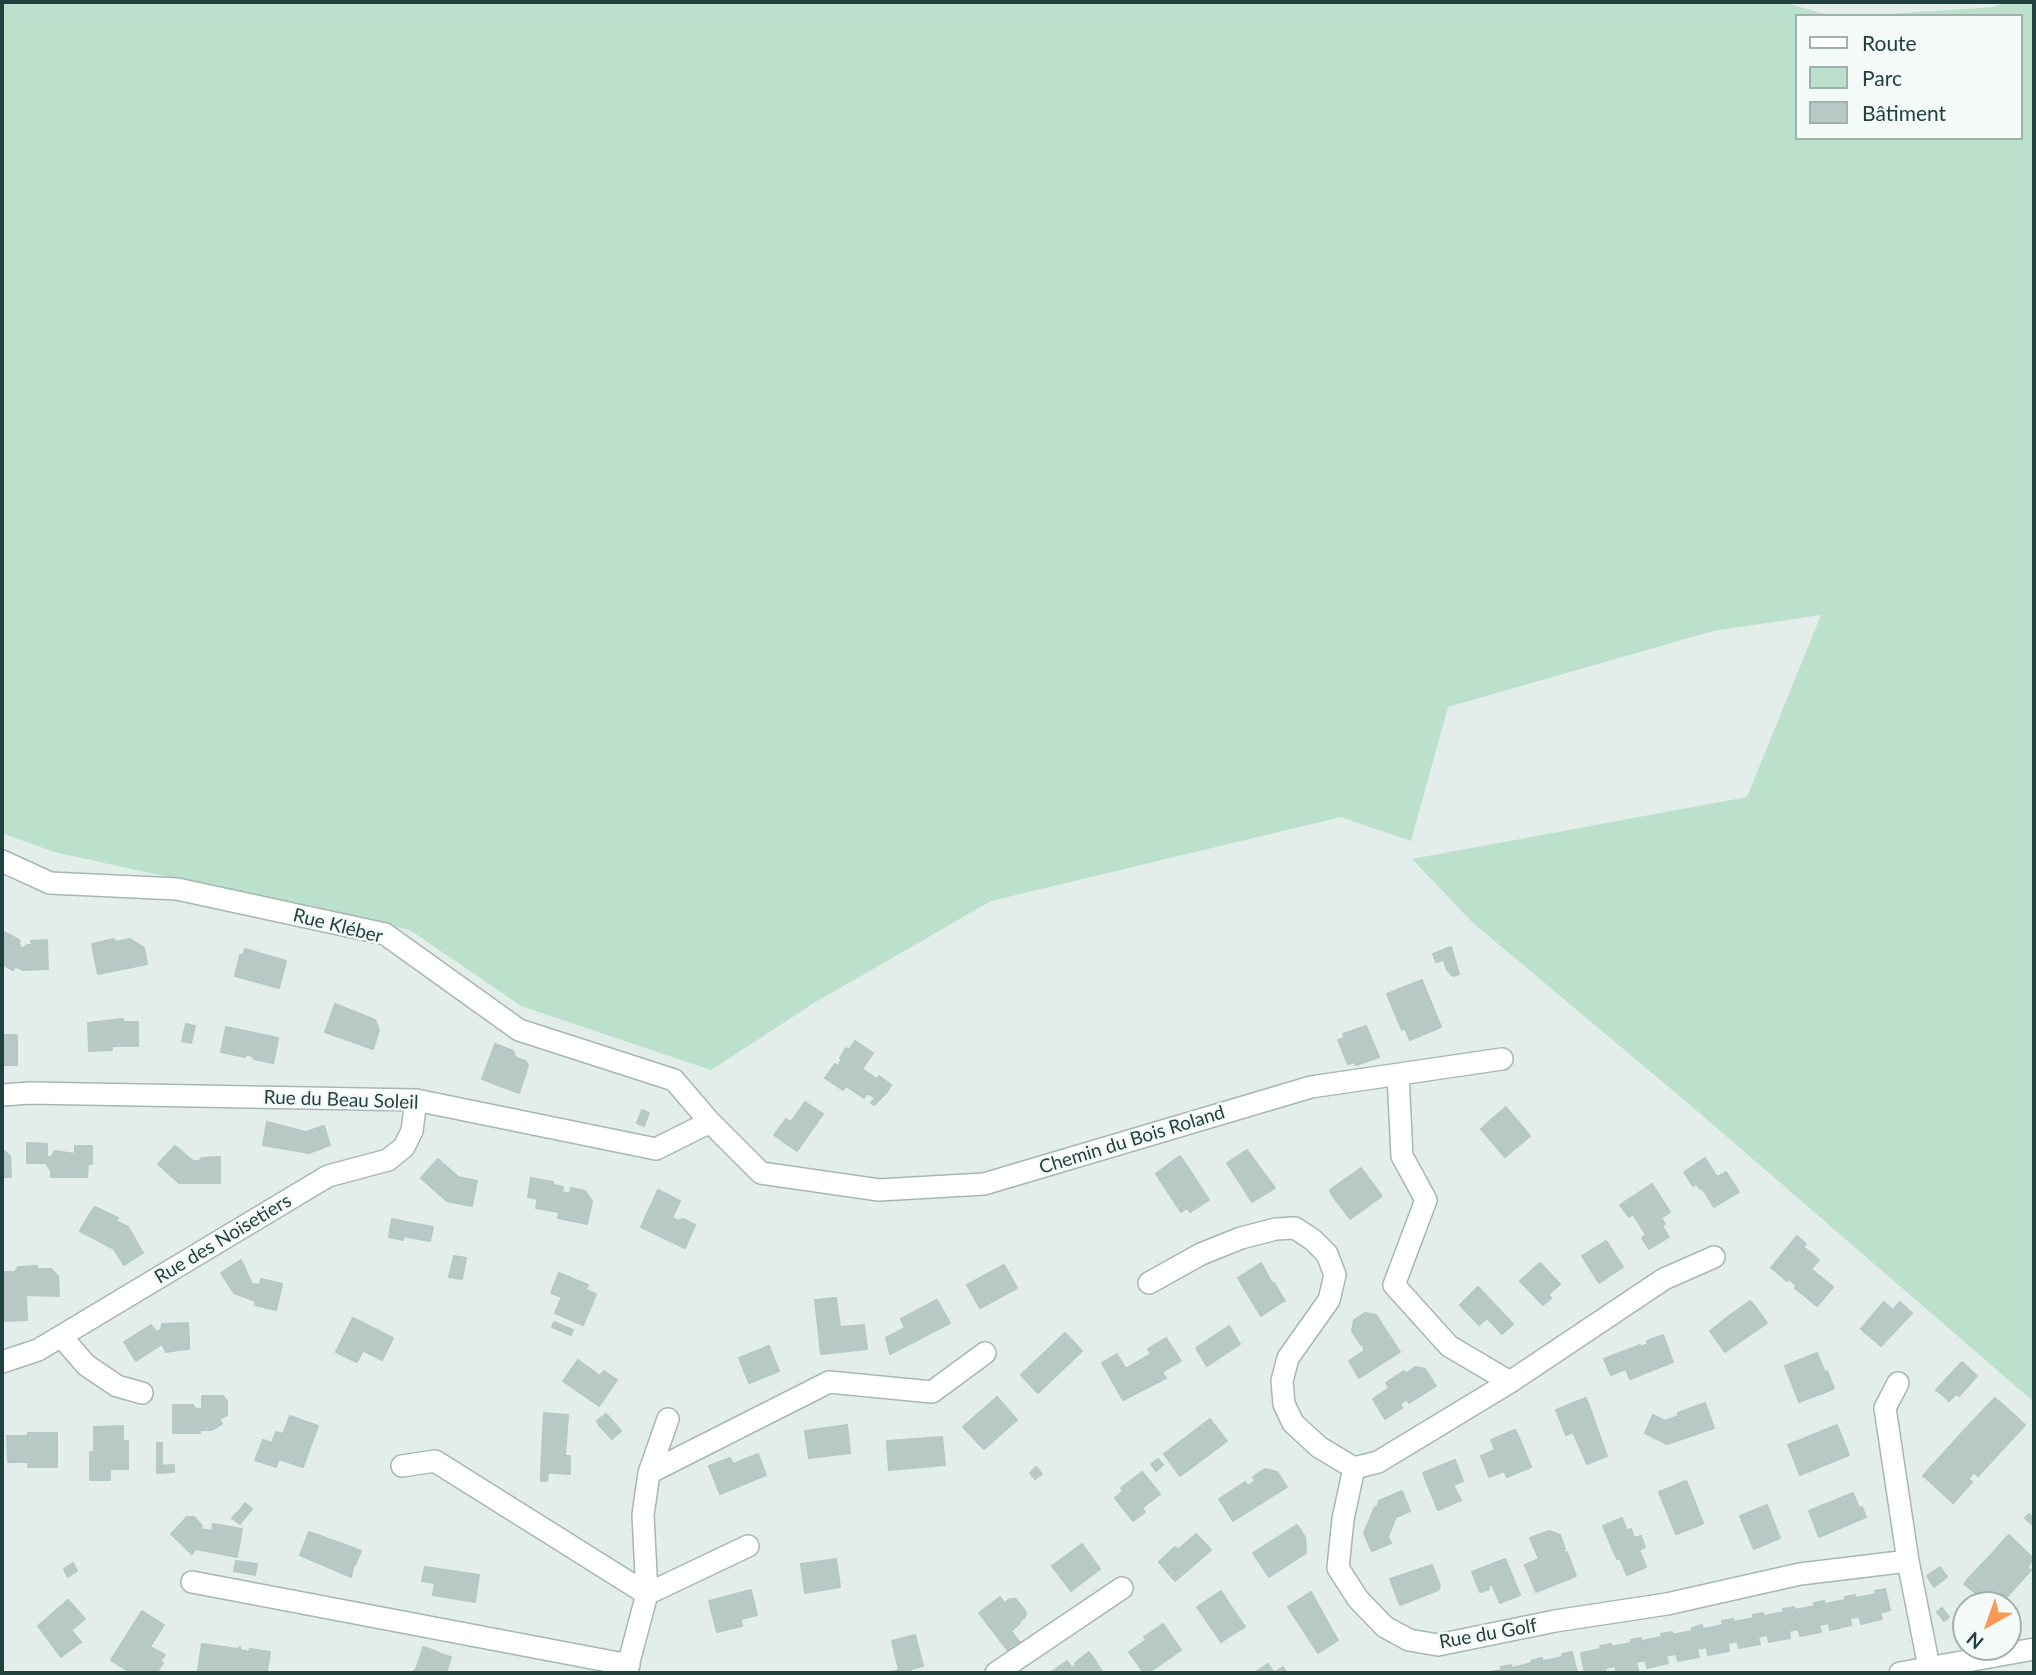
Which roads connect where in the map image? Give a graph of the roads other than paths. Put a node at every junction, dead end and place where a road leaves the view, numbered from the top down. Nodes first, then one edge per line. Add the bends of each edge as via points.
1 (2, 861) edge
2 (1502, 1059) dead end
3 (1398, 1075) junction
4 (2, 1095) edge
5 (416, 1100) junction
6 (710, 1122) junction
7 (761, 1173) joint
8 (1714, 1257) dead end
9 (1149, 1283) dead end
10 (61, 1336) junction
11 (985, 1353) dead end
12 (2, 1362) edge
13 (1510, 1382) junction
14 (1898, 1383) dead end
15 (142, 1393) dead end
16 (667, 1419) dead end
17 (402, 1466) dead end
18 (1354, 1468) junction
19 (649, 1473) junction
20 (748, 1546) dead end
21 (1908, 1560) junction
22 (192, 1581) dead end
23 (1122, 1588) dead end
24 (647, 1594) junction
25 (2034, 1648) edge
26 (627, 1669) edge
27 (1929, 1670) edge
28 (996, 1673) edge
29 (1900, 1673) edge

1 - 6 street, Rue Kléber via 50,883 177,889 385,934 519,1030 674,1080
2 - 3 street, Chemin du Bois Roland
3 - 7 street, Chemin du Bois Roland via 1311,1087 984,1184 879,1190
3 - 13 street via 1402,1156 1426,1200 1394,1285 1449,1346
4 - 5 street, Rue du Beau Soleil
5 - 6 street, Rue du Beau Soleil via 656,1149
5 - 10 street, Rue des Noisetiers via 412,1131 404,1147 388,1160 328,1175
6 - 7 street, Rue Kléber
8 - 13 street via 1664,1279
9 - 18 street via 1241,1238 1294,1228 1313,1240 1327,1254 1335,1275 1329,1300 1288,1357 1282,1381 1284,1404 1293,1423 1319,1447
10 - 12 street, Rue des Noisetiers via 38,1350
10 - 15 street via 86,1365 117,1386
11 - 19 street via 932,1392 829,1382
13 - 18 street via 1378,1462
14 - 21 street via 1885,1408
16 - 19 street
17 - 24 street via 435,1461
18 - 21 street, Rue du Golf via 1338,1568 1358,1599 1385,1627 1409,1640 1438,1646 1800,1574
19 - 24 street via 643,1515
20 - 24 street
21 - 27 street
22 - 26 street
23 - 28 street
24 - 26 street
25 - 27 street
27 - 29 street

